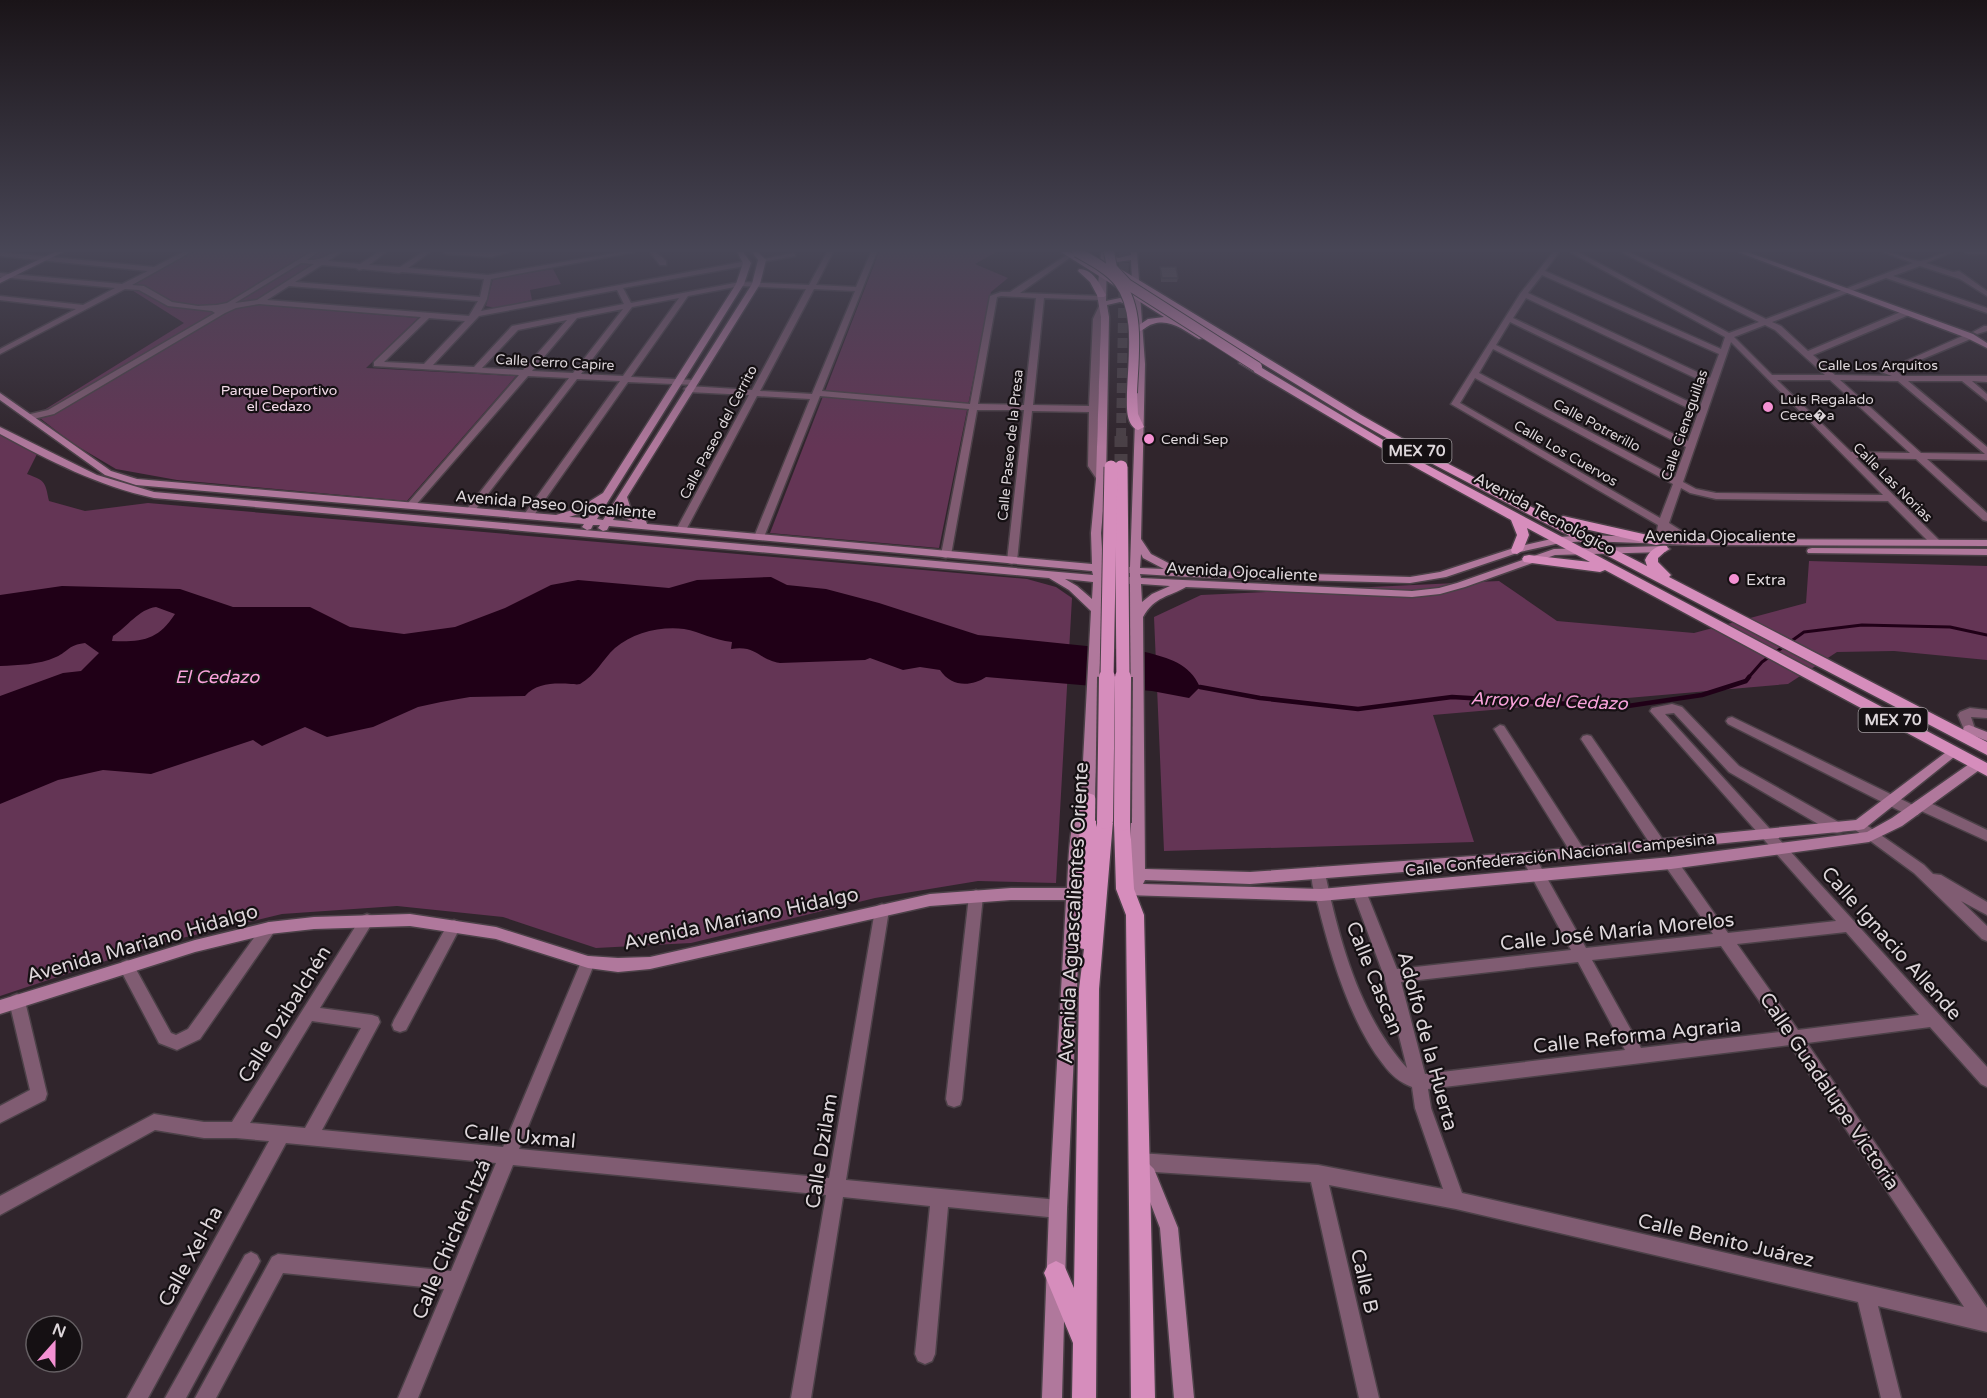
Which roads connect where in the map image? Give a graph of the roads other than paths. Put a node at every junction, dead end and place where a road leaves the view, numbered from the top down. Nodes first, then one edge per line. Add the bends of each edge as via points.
1 (64, 317) edge
2 (209, 317) edge
3 (426, 317) edge
4 (474, 317) edge
5 (573, 317) edge
6 (574, 317) edge
7 (620, 317) edge
8 (670, 317) edge
9 (719, 317) edge
10 (734, 317) edge
11 (795, 317) edge
12 (847, 317) edge
13 (990, 317) edge
14 (1038, 317) edge
15 (1098, 317) edge
16 (1105, 317) edge
17 (1130, 317) edge
18 (1139, 317) edge
19 (1167, 317) edge
20 (1179, 317) edge
21 (1192, 317) edge
22 (1573, 317) edge
23 (1643, 317) edge
24 (1694, 317) edge
25 (1754, 317) edge
26 (1776, 317) edge
27 (1896, 317) edge
28 (1920, 317) edge
29 (1927, 317) edge
30 (1510, 319) joint
31 (1764, 322) junction
32 (1180, 324) junction
33 (1987, 328) edge
34 (1139, 329) junction
35 (1973, 334) junction
36 (1729, 336) junction
37 (1987, 338) edge
38 (1493, 346) junction
39 (1987, 346) edge
40 (0, 352) edge
41 (1724, 353) junction
42 (1808, 354) junction
43 (425, 368) junction
44 (1890, 370) junction
45 (475, 371) junction
46 (525, 374) junction
47 (1474, 374) junction
48 (575, 376) junction
49 (1769, 377) junction
50 (1833, 378) junction
51 (1871, 378) junction
52 (625, 379) junction
53 (1901, 379) junction
54 (1964, 379) junction
55 (1987, 380) edge
56 (679, 382) junction
57 (1713, 383) junction
58 (1281, 384) junction
59 (690, 386) junction
60 (754, 394) junction
61 (816, 395) junction
62 (0, 396) edge
63 (1987, 398) edge
64 (974, 407) junction
65 (1028, 409) junction
66 (1094, 409) junction
67 (51, 412) junction
68 (1703, 412) junction
69 (29, 417) junction
70 (40, 424) junction
71 (1138, 427) junction
72 (0, 430) edge
73 (1691, 446) junction
74 (1847, 455) junction
75 (1987, 455) edge
76 (1919, 456) junction
77 (1116, 467) tunnel mouth
78 (1101, 479) junction
79 (1678, 483) junction
80 (608, 494) junction
81 (622, 496) junction
82 (1890, 498) junction
83 (411, 506) junction
84 (471, 511) junction
85 (1520, 513) junction
86 (532, 517) junction
87 (1987, 518) edge
88 (590, 522) junction
89 (606, 523) junction
90 (1664, 525) junction
91 (655, 528) junction
92 (681, 530) junction
93 (583, 533) junction
94 (1096, 533) junction
95 (599, 534) junction
96 (1136, 536) junction
97 (759, 537) junction
98 (1560, 540) junction
99 (1694, 542) junction
100 (1935, 543) junction
101 (1987, 543) edge
102 (1582, 544) junction
103 (1659, 544) junction
104 (1135, 549) junction
105 (1606, 549) junction
106 (1517, 550) junction
107 (1987, 552) edge
108 (946, 555) junction
109 (1529, 559) junction
110 (1012, 561) junction
111 (1614, 571) junction
112 (1036, 573) junction
113 (1098, 574) junction
114 (1190, 574) junction
115 (1135, 576) junction
116 (1673, 583) junction
117 (1197, 584) junction
118 (1097, 615) junction
119 (1137, 620) junction
120 (1987, 714) edge
121 (1732, 722) dead end
122 (1939, 723) junction
123 (1500, 729) dead end
124 (1969, 729) junction
125 (1987, 737) edge
126 (1587, 739) dead end
127 (1987, 749) edge
128 (1953, 753) junction
129 (1982, 767) edge
130 (1089, 799) junction
131 (1893, 800) junction
132 (1917, 808) junction
133 (1113, 822) junction
134 (1859, 825) junction
135 (1837, 828) junction
136 (1767, 834) junction
137 (1872, 836) junction
138 (1987, 836) edge
139 (1658, 844) junction
140 (1780, 849) junction
141 (1578, 852) junction
142 (1528, 857) junction
143 (1671, 863) junction
144 (1919, 869) junction
145 (1318, 873) junction
146 (1537, 874) junction
147 (1131, 881) junction
148 (1360, 892) junction
149 (1075, 894) junction
150 (1322, 895) junction
151 (976, 896) junction
152 (1987, 909) edge
153 (882, 910) junction
154 (367, 920) junction
155 (454, 926) junction
156 (1846, 926) junction
157 (269, 928) junction
158 (1987, 935) edge
159 (1725, 939) junction
160 (1581, 957) junction
161 (588, 962) junction
162 (127, 967) junction
163 (1392, 976) junction
164 (1089, 989) junction
165 (17, 1000) junction
166 (0, 1006) edge
167 (309, 1014) junction
168 (1932, 1020) junction
169 (400, 1025) dead end
170 (1795, 1039) junction
171 (1636, 1055) junction
172 (1987, 1080) edge
173 (1419, 1082) junction
174 (954, 1100) dead end
175 (0, 1115) edge
176 (236, 1130) junction
177 (282, 1134) junction
178 (309, 1137) junction
179 (508, 1156) junction
180 (1139, 1165) junction
181 (1318, 1174) junction
182 (836, 1188) junction
183 (940, 1198) junction
184 (1456, 1200) junction
185 (0, 1206) edge
186 (1058, 1209) junction
187 (251, 1261) dead end
188 (1056, 1273) junction
189 (456, 1281) junction
190 (1866, 1295) junction
191 (1986, 1322) edge
192 (1085, 1344) junction
193 (925, 1354) dead end
194 (137, 1398) edge
195 (176, 1398) edge
196 (205, 1398) edge
197 (408, 1398) edge
198 (801, 1398) edge
199 (1052, 1398) edge
200 (1084, 1398) edge
201 (1143, 1398) edge
202 (1184, 1398) edge
203 (1369, 1398) edge
204 (1891, 1398) edge

1 - 40 street
2 - 67 street
3 - 43 street, Calle Cerro Capire via 377,364
4 - 43 street
5 - 45 street via 515,328
6 - 46 street
7 - 48 street
8 - 52 street
9 - 56 main road
10 - 59 main road
11 - 60 street, Calle Paseo del Cerrito
12 - 61 street
13 - 64 street
14 - 65 street, Calle Paseo de la Presa
15 - 66 street, Avenida Aguascalientes Oriente
16 - 78 main road, Avenida Aguascalientes Oriente
17 - 71 main road, bridge via 1132,414
18 - 34 main road, Avenida Aguascalientes Oriente
19 - 32 main road, Avenida Tecnológico / MEX 70
20 - 58 main road, bridge
21 - 85 main road, Avenida Tecnológico / MEX 70
22 - 57 street
23 - 41 street
24 - 36 street, Calle Las Norias
25 - 31 street
26 - 31 street
27 - 42 street
28 - 35 main road
29 - 35 main road
30 - 38 street
30 - 68 street
31 - 36 street
31 - 42 street via 1778,328
32 - 34 main road via 1153,321
32 - 58 main road, Avenida Tecnológico / MEX 70
33 - 35 street
34 - 71 main road, Avenida Aguascalientes Oriente
35 - 37 main road
35 - 39 main road
35 - 44 street
36 - 41 street, Calle Cieneguillas
36 - 49 street, Calle Las Norias
38 - 47 street
38 - 73 street
41 - 57 street, Calle Cieneguillas
42 - 50 street
43 - 45 street, Calle Cerro Capire
44 - 51 street
44 - 53 street
45 - 46 street, Calle Cerro Capire
46 - 48 street, Calle Cerro Capire
46 - 83 street
47 - 79 street, Calle Potrerillo
47 - 90 street, Calle Los Cuervos via 1455,404
48 - 52 street, Calle Cerro Capire
48 - 84 street
49 - 50 street, Calle Los Arquitos
49 - 74 street, Calle Las Norias
50 - 51 street, Calle Los Arquitos
50 - 76 street
51 - 53 street, Calle Los Arquitos
52 - 56 street, Calle Cerro Capire
52 - 86 street
53 - 54 street, Calle Los Arquitos
53 - 75 street
54 - 55 street, Calle Los Arquitos
54 - 63 street
56 - 59 street, Calle Cerro Capire
56 - 80 main road
57 - 68 street, Calle Cieneguillas
58 - 85 main road, Avenida Tecnológico / MEX 70 via 1406,458
59 - 60 street, Calle Cerro Capire
59 - 81 main road
60 - 61 street, Calle Cerro Capire
60 - 92 street, Calle Paseo del Cerrito
61 - 64 street, Calle Cerro Capire
61 - 97 street
62 - 69 main road, Avenida Paseo Ojocaliente
64 - 65 street, Calle Cerro Capire
64 - 108 street
65 - 66 street, Calle Cerro Capire
65 - 110 street, Calle Paseo de la Presa
66 - 78 street, Avenida Aguascalientes Oriente via 1092,460
67 - 69 street
67 - 70 street
68 - 73 street, Calle Cieneguillas
69 - 70 main road, Avenida Paseo Ojocaliente
70 - 83 main road, Avenida Paseo Ojocaliente via 108,473 136,482
71 - 96 main road, Avenida Aguascalientes Oriente
72 - 93 main road, Avenida Paseo Ojocaliente via 94,479 154,495
73 - 79 street, Calle Cieneguillas
74 - 76 street
74 - 82 street, Calle Las Norias
75 - 76 street
76 - 87 street
77 - 133 main road, Avenida Aguascalientes Oriente, bridge via 1123,550
78 - 94 main road, Avenida Aguascalientes Oriente
79 - 82 street, Calle Potrerillo via 1693,491 1716,495
79 - 90 street, Calle Cieneguillas
80 - 86 main road via 573,513
80 - 88 main road
81 - 89 main road
81 - 91 main road via 631,519
82 - 100 street, Calle Las Norias
83 - 84 main road, Avenida Paseo Ojocaliente
84 - 86 main road, Avenida Paseo Ojocaliente
85 - 98 main road, Avenida Tecnológico / MEX 70
85 - 102 main road, Avenida Tecnológico / MEX 70
85 - 103 main road
85 - 106 main road via 1523,535
86 - 88 main road, Avenida Paseo Ojocaliente
88 - 89 main road, Avenida Paseo Ojocaliente
88 - 93 main road
89 - 91 main road, Avenida Paseo Ojocaliente
89 - 95 main road
90 - 99 street, Calle Los Cuervos
90 - 103 street, Calle Cieneguillas
91 - 92 main road, Avenida Paseo Ojocaliente
92 - 97 main road, Avenida Paseo Ojocaliente
93 - 95 main road, Avenida Paseo Ojocaliente
94 - 104 main road via 1112,551 1125,553
94 - 113 main road, Avenida Aguascalientes Oriente
95 - 112 main road, Avenida Paseo Ojocaliente
96 - 104 main road, Avenida Aguascalientes Oriente
96 - 114 main road via 1153,560
97 - 108 main road, Avenida Paseo Ojocaliente
98 - 102 main road, Avenida Tecnológico / MEX 70
98 - 106 main road, Avenida Ojocaliente
99 - 100 main road, Avenida Ojocaliente
99 - 103 main road, Avenida Ojocaliente
100 - 101 main road, Avenida Ojocaliente
102 - 103 main road, Avenida Ojocaliente
102 - 105 main road, Avenida Tecnológico / MEX 70
102 - 109 main road, Avenida Ojocaliente
102 - 111 main road, Avenida Tecnológico / MEX 70
103 - 105 main road, Avenida Ojocaliente
103 - 107 main road, Avenida Ojocaliente
103 - 116 main road via 1650,560
104 - 115 main road, Avenida Aguascalientes Oriente
105 - 116 main road, Avenida Tecnológico / MEX 70
106 - 114 main road, Avenida Ojocaliente via 1442,575 1410,580
108 - 110 main road, Avenida Paseo Ojocaliente
109 - 111 main road
109 - 117 main road, Avenida Ojocaliente via 1461,585 1412,594
110 - 113 main road, Avenida Paseo Ojocaliente
111 - 128 main road, Avenida Tecnológico / MEX 70
112 - 113 main road, Avenida Paseo Ojocaliente
112 - 118 main road via 1067,584
113 - 115 main road, Avenida Paseo Ojocaliente
113 - 118 main road, Avenida Aguascalientes Oriente
114 - 115 main road, Avenida Ojocaliente
115 - 117 main road, Avenida Ojocaliente
115 - 119 main road, Avenida Aguascalientes Oriente
116 - 122 main road, Avenida Tecnológico / MEX 70
117 - 119 main road via 1157,595 1144,605
118 - 119 main road via 1117,610
118 - 130 main road, Avenida Aguascalientes Oriente
119 - 147 main road, Avenida Aguascalientes Oriente
120 - 124 street via 1964,715
121 - 131 street
122 - 124 main road
122 - 127 main road, Avenida Tecnológico / MEX 70
123 - 141 street
124 - 125 main road
126 - 139 street
128 - 129 main road, Avenida Tecnológico / MEX 70
128 - 131 main road, Calle Confederación Nacional Campesina
129 - 132 main road, Calle Confederación Nacional Campesina
130 - 149 main road, Avenida Aguascalientes Oriente via 1078,822
130 - 164 main road
131 - 132 street
131 - 134 main road, Calle Confederación Nacional Campesina
132 - 137 main road, Calle Confederación Nacional Campesina
132 - 138 street
133 - 147 main road, Avenida Aguascalientes Oriente
133 - 164 main road, Avenida Aguascalientes Oriente
134 - 135 main road, Calle Confederación Nacional Campesina
134 - 137 street
135 - 136 main road, Calle Confederación Nacional Campesina
135 - 136 street, Calle Ignacio Allende via 1734,768 1678,710 1656,711
136 - 139 main road, Calle Confederación Nacional Campesina
136 - 140 street, Calle Ignacio Allende
137 - 140 main road, Calle Confederación Nacional Campesina
137 - 144 street
139 - 141 main road, Calle Confederación Nacional Campesina
140 - 143 main road, Calle Confederación Nacional Campesina
140 - 156 street, Calle Ignacio Allende
141 - 142 main road, Calle Confederación Nacional Campesina
142 - 145 main road, Calle Confederación Nacional Campesina
142 - 146 street
143 - 146 main road, Calle Confederación Nacional Campesina
143 - 159 street, Calle Guadalupe Victoria
144 - 152 street
144 - 158 street
145 - 147 main road, Calle Confederación Nacional Campesina
145 - 150 street, Calle Cascan
146 - 148 main road, Calle Confederación Nacional Campesina
146 - 160 street
147 - 150 main road, Calle Confederación Nacional Campesina
147 - 180 main road, Avenida Aguascalientes Oriente via 1135,915
148 - 150 main road, Calle Confederación Nacional Campesina
148 - 163 street, Adolfo de la Huerta
149 - 151 main road, Avenida Mariano Hidalgo
149 - 186 main road, Avenida Aguascalientes Oriente
150 - 173 street, Calle Cascan via 1369,1028 1403,1075
151 - 153 main road, Avenida Mariano Hidalgo
151 - 174 street
153 - 161 main road, Avenida Mariano Hidalgo via 650,963
153 - 182 street, Calle Dzilam
154 - 155 main road, Avenida Mariano Hidalgo
154 - 157 main road, Avenida Mariano Hidalgo
154 - 167 street, Calle Dzibalchén
155 - 161 main road, Avenida Mariano Hidalgo via 496,933
155 - 169 street
156 - 159 street, Calle José María Morelos
156 - 168 street, Calle Ignacio Allende
157 - 162 main road, Avenida Mariano Hidalgo via 195,945
157 - 162 street via 194,1034 177,1043 165,1038
159 - 160 street, Calle José María Morelos
159 - 170 street, Calle Guadalupe Victoria
160 - 163 street, Calle José María Morelos
160 - 171 street
161 - 179 street, Calle Chichén-Itzá
162 - 165 main road, Avenida Mariano Hidalgo
163 - 173 street, Adolfo de la Huerta
164 - 192 main road, Avenida Aguascalientes Oriente
165 - 166 main road, Avenida Mariano Hidalgo
165 - 175 street via 42,1098
167 - 176 street, Calle Dzibalchén
167 - 178 street via 372,1022
168 - 170 street, Calle Reforma Agraria
168 - 172 street, Calle Ignacio Allende
170 - 171 street, Calle Reforma Agraria
170 - 191 street, Calle Guadalupe Victoria
171 - 173 street, Calle Reforma Agraria
173 - 184 street, Adolfo de la Huerta via 1433,1141
176 - 177 street, Calle Uxmal
176 - 185 street, Calle Uxmal via 204,1130 154,1122
177 - 178 street, Calle Uxmal
177 - 194 street, Calle Xel-ha
178 - 179 street, Calle Uxmal
179 - 182 street, Calle Uxmal
179 - 189 street, Calle Chichén-Itzá
180 - 181 street, Calle Benito Juárez
180 - 201 main road, Avenida Aguascalientes Oriente
180 - 202 main road via 1148,1175 1169,1228
181 - 184 street, Calle Benito Juárez
181 - 203 street, Calle B
182 - 183 street, Calle Uxmal
182 - 198 street, Calle Dzilam
183 - 186 street, Calle Uxmal
183 - 193 street
184 - 190 street, Calle Benito Juárez
186 - 188 main road, Avenida Aguascalientes Oriente
187 - 195 street
188 - 192 main road
188 - 199 main road, Avenida Aguascalientes Oriente
189 - 196 street via 278,1263
189 - 197 street, Calle Chichén-Itzá
190 - 191 street, Calle Benito Juárez
190 - 204 street
192 - 200 main road, Avenida Aguascalientes Oriente

